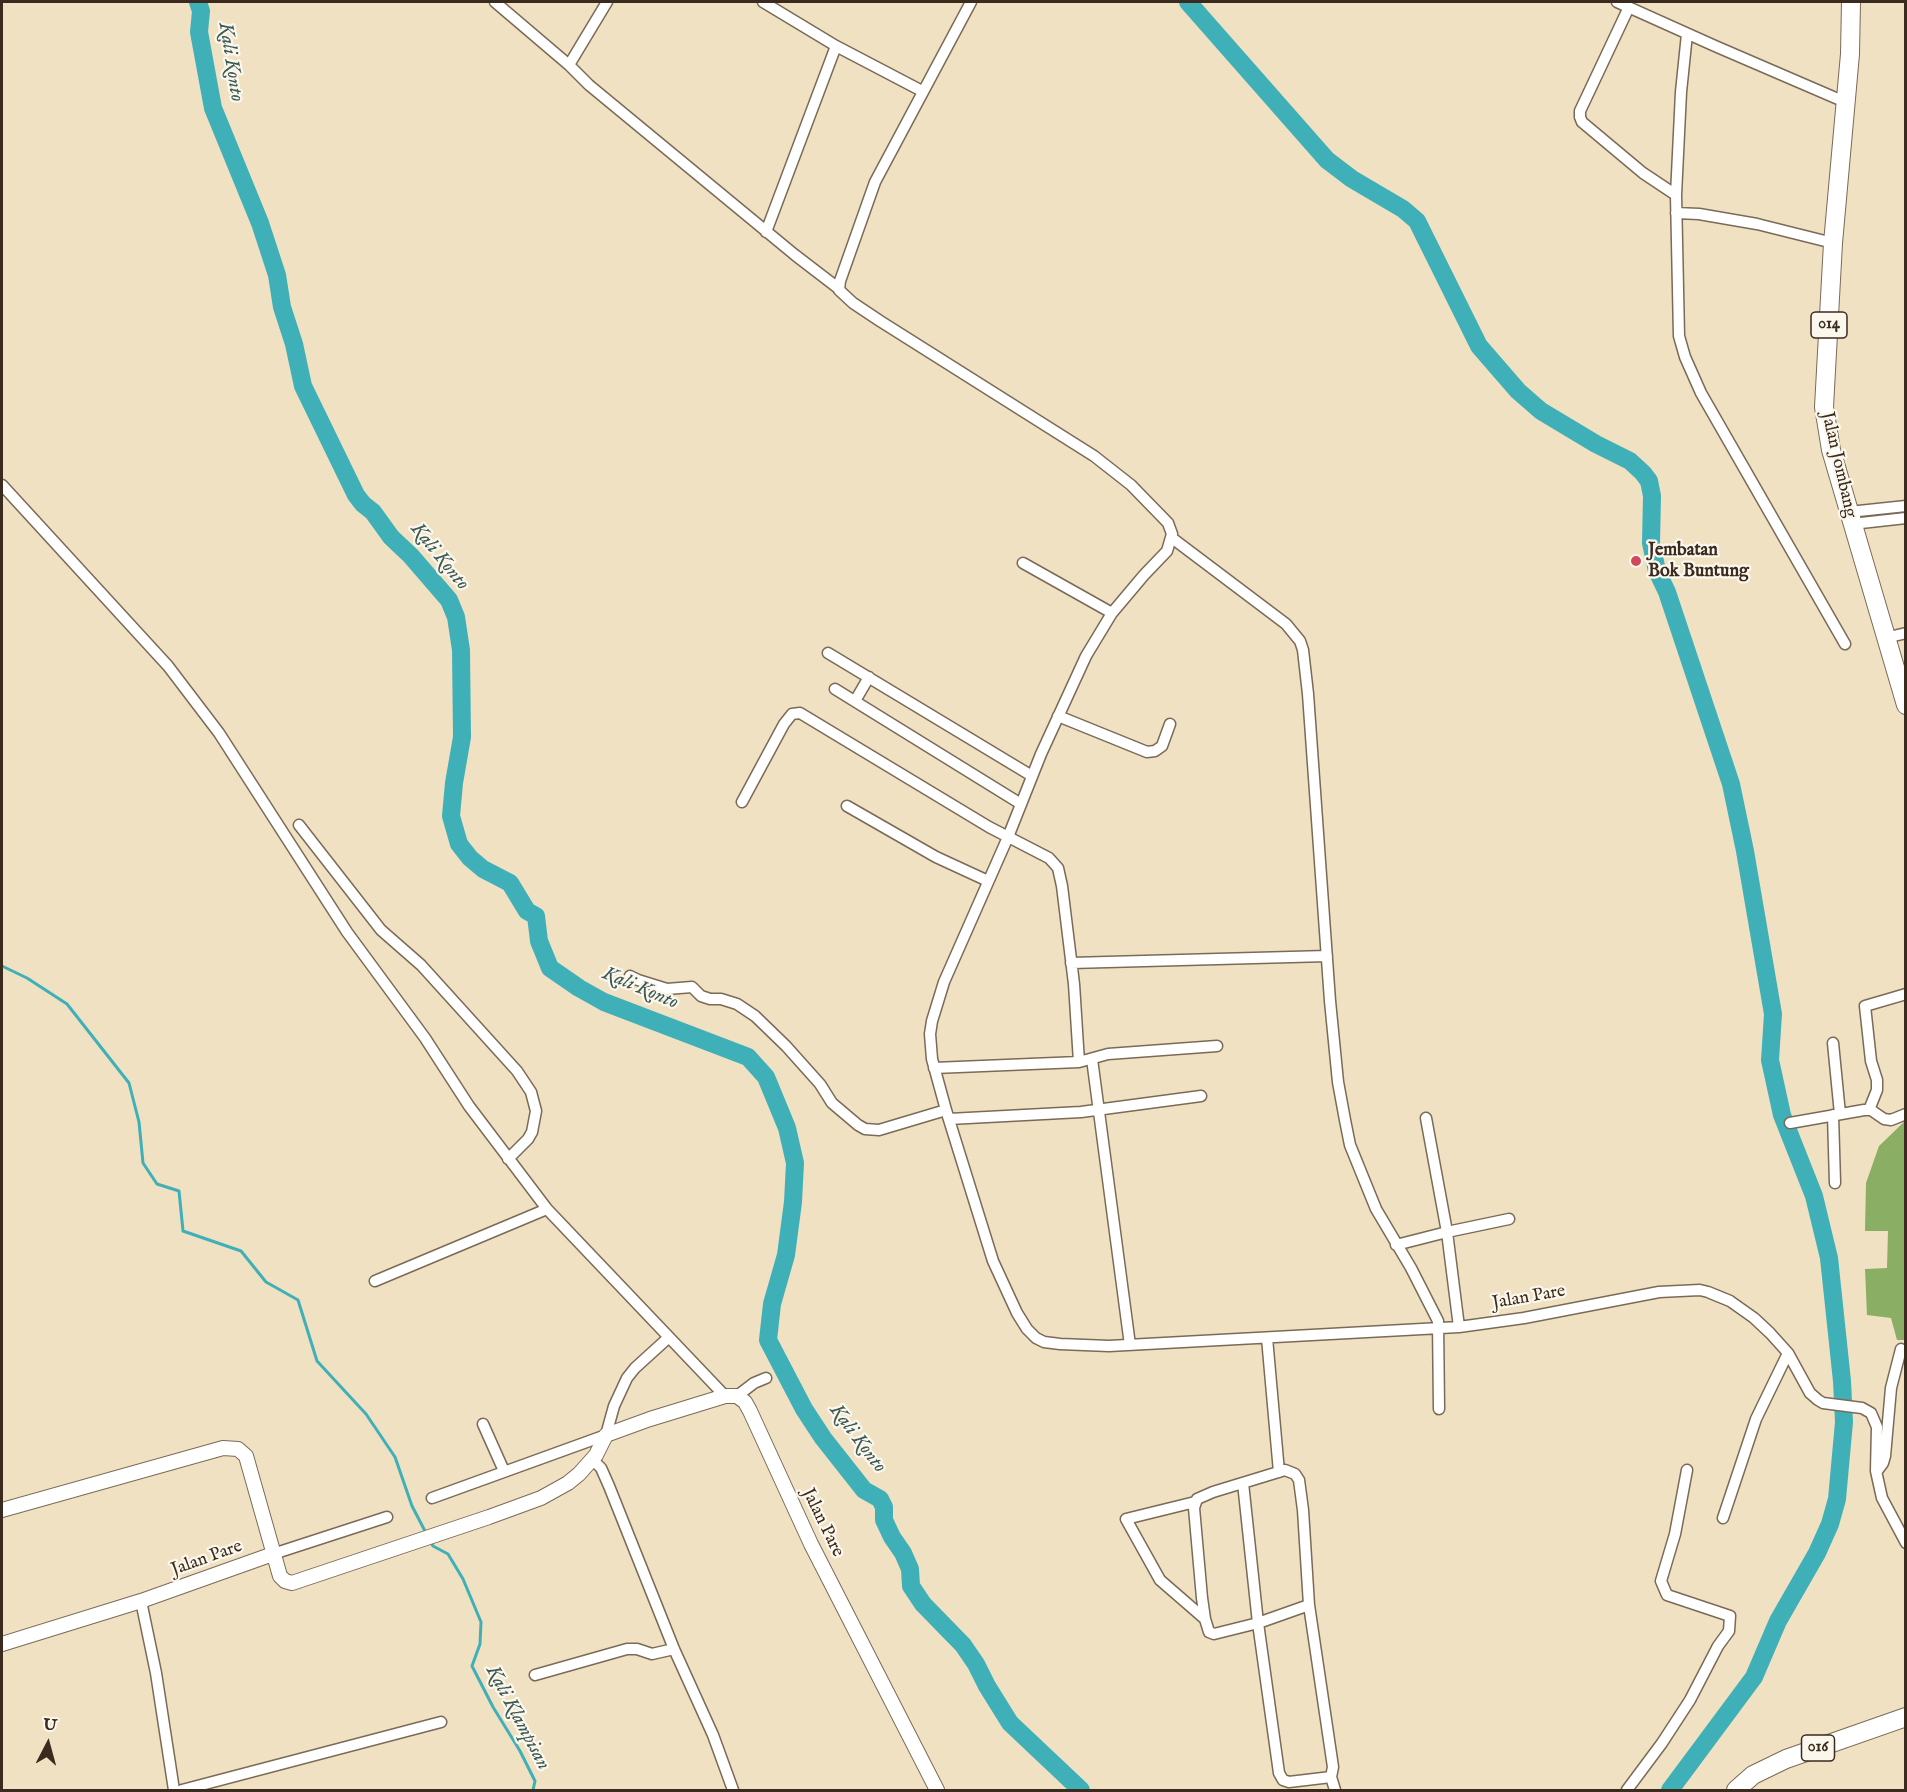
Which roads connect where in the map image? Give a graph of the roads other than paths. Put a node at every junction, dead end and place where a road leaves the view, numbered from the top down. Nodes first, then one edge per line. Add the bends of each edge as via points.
1 (495, 2) edge
2 (607, 2) edge
3 (763, 2) edge
4 (971, 2) edge
5 (1617, 2) edge
6 (1851, 2) edge
7 (1629, 7) junction
8 (1687, 34) junction
9 (837, 46) junction
10 (569, 65) junction
11 (922, 91) junction
12 (1845, 102) junction
13 (1676, 195) junction
14 (1676, 213) junction
15 (766, 232) junction
16 (1833, 243) junction
17 (838, 288) junction
18 (2, 485) edge
19 (1905, 506) edge
20 (1851, 518) junction
21 (1905, 518) edge
22 (1172, 538) junction
23 (1023, 563) dead end
24 (1112, 613) junction
25 (1905, 633) edge
26 (1885, 639) junction
27 (1845, 644) dead end
28 (828, 652) dead end
29 (869, 677) junction
30 (835, 689) dead end
31 (855, 701) junction
32 (1905, 705) edge
33 (1058, 716) junction
34 (1170, 724) dead end
35 (1032, 776) junction
36 (742, 802) dead end
37 (1021, 804) junction
38 (847, 806) dead end
39 (299, 825) dead end
40 (1008, 837) junction
41 (988, 881) junction
42 (1327, 956) junction
43 (1071, 963) junction
44 (630, 976) dead end
45 (1905, 994) edge
46 (1833, 1043) dead end
47 (1217, 1046) dead end
48 (1092, 1059) junction
49 (1079, 1062) junction
50 (934, 1068) junction
51 (1201, 1096) dead end
52 (1098, 1109) junction
53 (1869, 1110) junction
54 (1905, 1114) edge
55 (948, 1115) junction
56 (1837, 1115) junction
57 (1426, 1118) dead end
58 (1790, 1123) dead end
59 (508, 1159) junction
60 (1835, 1183) dead end
61 (547, 1209) junction
62 (1509, 1220) dead end
63 (1447, 1232) junction
64 (1396, 1245) junction
65 (375, 1281) dead end
66 (1459, 1327) junction
67 (1439, 1329) junction
68 (668, 1338) junction
69 (1267, 1338) junction
70 (1130, 1345) junction
71 (1901, 1349) dead end
72 (1788, 1353) junction
73 (766, 1378) dead end
74 (731, 1396) junction
75 (1439, 1409) dead end
76 (483, 1424) dead end
77 (606, 1435) junction
78 (592, 1459) junction
79 (1688, 1470) dead end
80 (504, 1471) junction
81 (1279, 1472) junction
82 (1876, 1472) junction
83 (1243, 1483) junction
84 (432, 1498) dead end
85 (1195, 1502) junction
86 (2, 1510) edge
87 (387, 1517) dead end
88 (1723, 1518) dead end
89 (1905, 1543) edge
90 (273, 1554) junction
91 (141, 1601) junction
92 (1309, 1605) junction
93 (1205, 1619) junction
94 (1258, 1623) junction
95 (2, 1644) edge
96 (674, 1648) junction
97 (535, 1675) dead end
98 (1905, 1717) edge
99 (441, 1722) dead end
100 (1331, 1777) junction
101 (174, 1791) edge
102 (182, 1791) edge
103 (733, 1791) edge
104 (937, 1791) edge
105 (1335, 1791) edge
106 (1627, 1791) edge
107 (1736, 1791) edge

1 - 10 street
2 - 10 street
3 - 9 street
4 - 11 street
5 - 7 street
6 - 12 main road, Jalan Jombang / 014
7 - 8 street
7 - 13 street via 1580,117 1643,173
8 - 12 street
8 - 13 street
9 - 11 street
9 - 15 street
10 - 15 street
11 - 17 street via 875,182
12 - 16 main road, Jalan Jombang / 014
13 - 14 street
14 - 16 street via 1756,224
14 - 27 street via 1677,310 1685,357 1701,393
15 - 17 street
16 - 20 main road, Jalan Jombang / 014 via 1824,407 1831,450
17 - 22 street via 843,296 880,321 1094,456 1160,513 1172,530
18 - 59 street via 168,666 219,733 347,932
19 - 20 street
20 - 21 street
20 - 26 main road, Jalan Jombang / 014
22 - 24 street, Jalan Pare via 1162,558
22 - 42 street via 1286,624 1300,641 1308,693
23 - 24 street
24 - 33 street, Jalan Pare via 1086,656
25 - 26 street
26 - 32 main road, Jalan Jombang / 014
28 - 29 street
29 - 31 street
29 - 35 street
30 - 31 street
31 - 37 street
33 - 34 street via 1147,752 1161,746
33 - 35 street, Jalan Pare
35 - 37 street, Jalan Pare
36 - 40 street via 784,724 792,714 800,713
37 - 40 street, Jalan Pare
38 - 41 street via 936,857
39 - 59 street via 381,930 422,965 517,1071 531,1092 536,1110 532,1132
40 - 41 street, Jalan Pare
40 - 43 street via 1038,852 1058,868
41 - 50 street, Jalan Pare via 934,1010 930,1034
42 - 43 street
42 - 64 street via 1338,1082 1350,1145 1376,1209
43 - 49 street
44 - 55 street via 667,989 692,987 701,996 737,1004 786,1046 832,1103 865,1129 879,1130
45 - 53 street via 1865,1006 1877,1080
46 - 56 street
47 - 48 street via 1108,1054
48 - 49 street
48 - 52 street
49 - 50 street
50 - 55 street, Jalan Pare
51 - 52 street
52 - 55 street
52 - 70 street
53 - 54 street via 1891,1120
53 - 56 street
55 - 70 street, Jalan Pare via 993,1261 1027,1329 1044,1342
56 - 58 street
56 - 60 street
57 - 63 street
59 - 61 street
61 - 65 street
61 - 68 street
62 - 63 street
63 - 64 street
63 - 66 street
64 - 67 street via 1432,1308
66 - 67 street, Jalan Pare
66 - 72 street, Jalan Pare via 1659,1292 1700,1290 1730,1301 1755,1318
67 - 69 street, Jalan Pare
67 - 75 street
68 - 74 street
68 - 77 street via 627,1378
69 - 70 street, Jalan Pare
69 - 81 street
71 - 82 street via 1891,1388 1885,1456
72 - 82 street, Jalan Pare via 1810,1393 1823,1403 1862,1408 1871,1413 1877,1427
72 - 88 street via 1756,1419
73 - 74 street
74 - 77 street
74 - 104 street, Jalan Pare via 745,1402 750,1411 811,1544
76 - 80 street
77 - 78 street
77 - 80 street
78 - 90 street via 555,1491 292,1583 282,1580
78 - 96 street via 609,1486
79 - 106 street via 1661,1581 1666,1595 1730,1616 1728,1631 1690,1700
80 - 84 street
81 - 83 street
81 - 92 street via 1290,1471 1299,1480
82 - 89 street, Jalan Pare via 1882,1498
83 - 85 street
83 - 94 street
85 - 93 street
85 - 93 street via 1126,1520 1160,1580
86 - 90 street via 232,1448 246,1456
87 - 90 street
90 - 91 street, Jalan Pare
91 - 95 street, Jalan Pare
91 - 101 street
92 - 94 street
92 - 100 street via 1333,1767
93 - 94 street via 1213,1634
94 - 100 street via 1281,1779 1289,1782
96 - 97 street via 652,1654 627,1649
96 - 103 street
98 - 107 main road, 016 via 1786,1759 1753,1775
99 - 102 street
100 - 105 street

